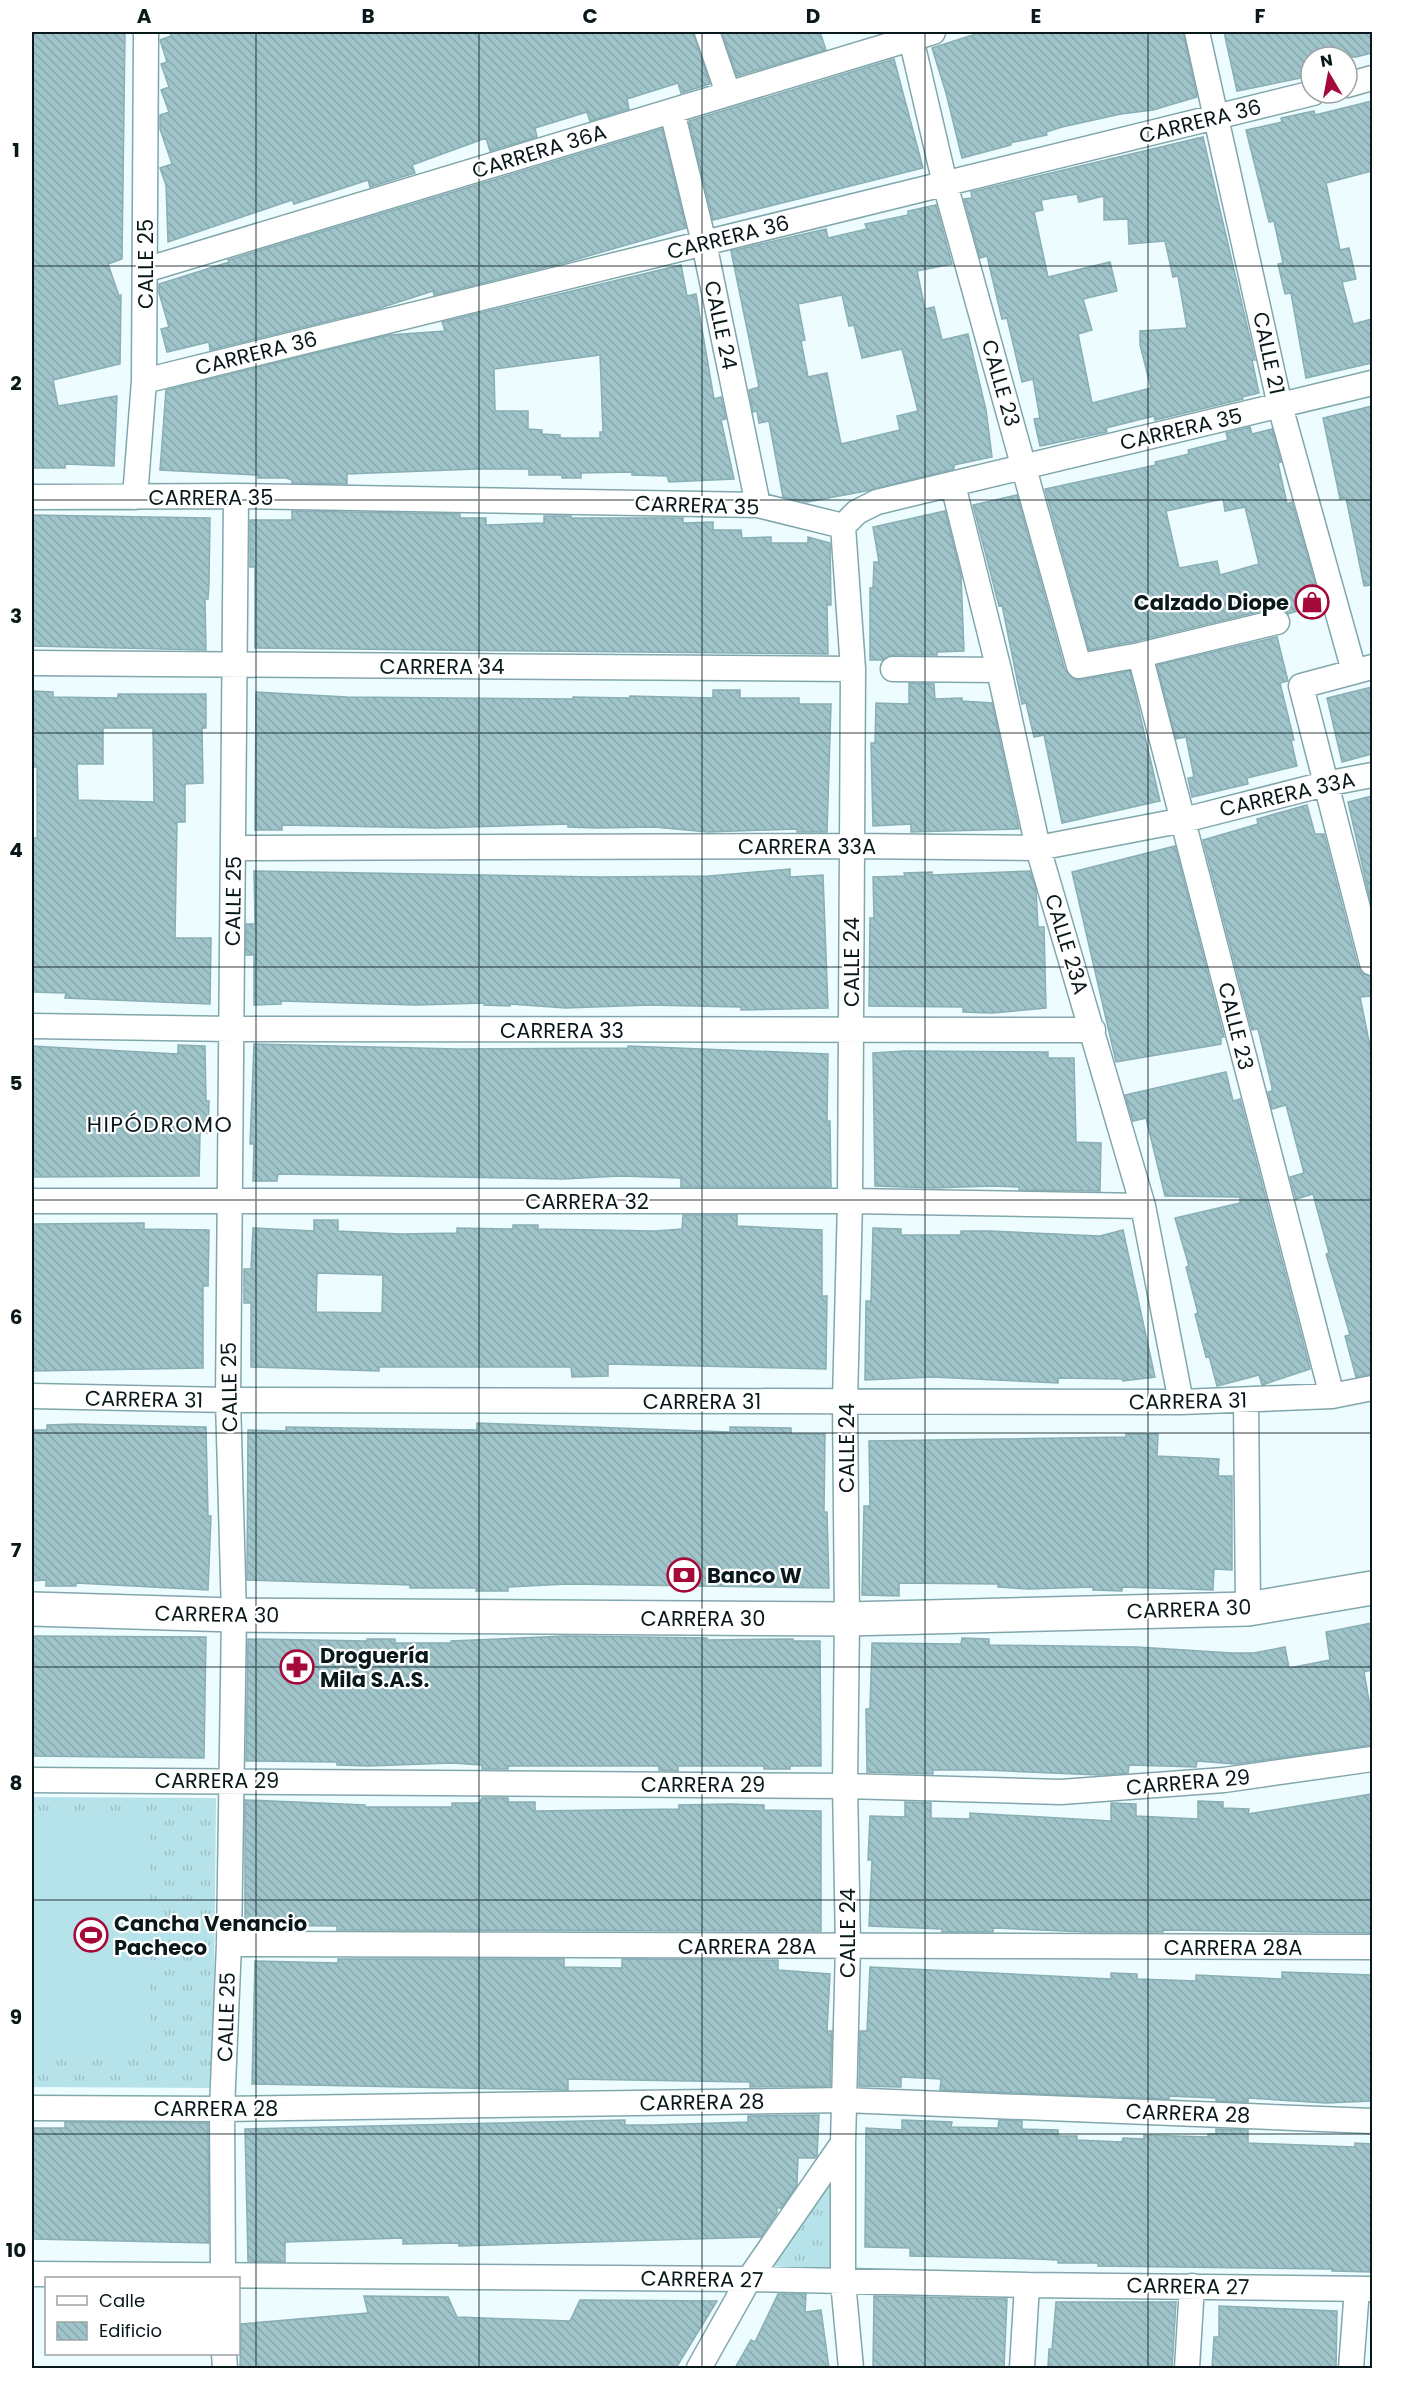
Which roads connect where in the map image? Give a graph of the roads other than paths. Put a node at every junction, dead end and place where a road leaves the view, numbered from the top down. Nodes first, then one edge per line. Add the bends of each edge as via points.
1 (146, 32) edge
2 (707, 32) edge
3 (1197, 32) edge
4 (922, 35) edge
5 (728, 93) junction
6 (1299, 96) edge
7 (672, 111) junction
8 (1216, 117) junction
9 (945, 184) junction
10 (704, 243) junction
11 (145, 270) junction
12 (144, 381) junction
13 (1372, 383) edge
14 (1280, 406) junction
15 (1024, 465) junction
16 (953, 485) junction
17 (236, 496) junction
18 (32, 497) edge
19 (135, 497) junction
20 (758, 505) junction
21 (843, 526) junction
22 (1277, 622) dead end
23 (1140, 656) junction
24 (32, 663) edge
25 (236, 665) junction
26 (853, 669) junction
27 (893, 669) dead end
28 (1363, 669) edge
29 (999, 670) junction
30 (1372, 774) edge
31 (1325, 783) junction
32 (1184, 820) junction
33 (852, 846) junction
34 (234, 848) junction
35 (1038, 849) junction
36 (1372, 963) edge
37 (32, 1026) edge
38 (231, 1029) junction
39 (1093, 1030) junction
40 (851, 1031) junction
41 (32, 1201) edge
42 (850, 1201) junction
43 (229, 1202) junction
44 (1143, 1206) junction
45 (1372, 1388) edge
46 (32, 1396) edge
47 (1332, 1396) junction
48 (228, 1401) junction
49 (845, 1401) junction
50 (1245, 1401) junction
51 (1181, 1402) junction
52 (1372, 1588) edge
53 (1248, 1609) junction
54 (32, 1610) edge
55 (234, 1615) junction
56 (848, 1619) junction
57 (1372, 1759) edge
58 (32, 1780) edge
59 (230, 1780) junction
60 (845, 1786) junction
61 (229, 1944) junction
62 (849, 1946) junction
63 (1372, 1947) edge
64 (844, 2100) junction
65 (32, 2108) edge
66 (222, 2109) junction
67 (1372, 2121) edge
68 (843, 2143) junction
69 (32, 2274) edge
70 (175, 2277) edge
71 (223, 2277) edge
72 (240, 2278) edge
73 (749, 2279) junction
74 (843, 2282) junction
75 (1027, 2285) junction
76 (1192, 2286) junction
77 (1365, 2289) edge
78 (699, 2368) edge
79 (851, 2368) edge
80 (1022, 2368) edge
81 (1187, 2368) edge
82 (1351, 2368) edge

1 - 11 street, CALLE 25
2 - 5 street
3 - 8 street, CALLE 21
4 - 5 street, CARRERA 36A
4 - 9 street, CALLE 23
5 - 7 street, CARRERA 36A
6 - 8 street, CARRERA 36
7 - 10 street, CALLE 24
7 - 11 street, CARRERA 36A
8 - 9 street, CARRERA 36
8 - 14 street, CALLE 21
9 - 10 street, CARRERA 36
9 - 15 street, CALLE 23
10 - 12 street, CARRERA 36
10 - 20 street, CALLE 24
11 - 12 street, CALLE 25
12 - 19 street, CALLE 25
13 - 14 street, CARRERA 35
14 - 15 street, CARRERA 35
14 - 28 street, CALLE 21
15 - 16 street, CARRERA 35
15 - 23 street, CALLE 23 via 1079,666
16 - 21 street, CARRERA 35 via 877,502 857,512
16 - 29 street, CALLE 23A
17 - 19 street, CARRERA 35
17 - 20 street, CARRERA 35
17 - 25 street, CALLE 25
18 - 19 street, CARRERA 35
20 - 21 street, CARRERA 35
21 - 26 street, CALLE 24
22 - 23 street, CALLE 23
23 - 32 street, CALLE 23
24 - 25 street, CARRERA 34
25 - 26 street, CARRERA 34
25 - 34 street, CALLE 25
26 - 33 street, CALLE 24
27 - 29 street
28 - 31 street via 1301,686
29 - 35 street, CALLE 23A
30 - 31 street, CARRERA 33A
31 - 32 street, CARRERA 33A
31 - 36 street
32 - 35 street, CARRERA 33A
32 - 47 street, CALLE 23
33 - 34 street, CARRERA 33A
33 - 35 street, CARRERA 33A
33 - 40 street, CALLE 24
34 - 38 street, CALLE 25
35 - 39 street, CALLE 23A
37 - 38 street, CARRERA 33
38 - 40 street, CARRERA 33
38 - 43 street, CALLE 25
39 - 40 street, CARRERA 33
39 - 44 street, CALLE 23A
40 - 42 street, CALLE 24
41 - 43 street, CARRERA 32
42 - 43 street, CARRERA 32
42 - 44 street, CARRERA 32
42 - 49 street, CALLE 24
43 - 48 street, CALLE 25
44 - 51 street, CALLE 23A
45 - 47 street, CARRERA 31
46 - 48 street, CARRERA 31
47 - 50 street, CARRERA 31
48 - 49 street, CARRERA 31
48 - 55 street, CALLE 25
49 - 51 street, CARRERA 31
49 - 56 street, CALLE 24
50 - 51 street, CARRERA 31
50 - 53 street
52 - 53 street, CARRERA 30
53 - 56 street, CARRERA 30
54 - 55 street, CARRERA 30
55 - 56 street, CARRERA 30
55 - 59 street, CALLE 25
56 - 60 street, CALLE 24
57 - 60 street, CARRERA 29 via 1224,1780 1061,1792
58 - 59 street, CARRERA 29
59 - 60 street, CARRERA 29
59 - 61 street, CALLE 25
60 - 62 street, CALLE 24
61 - 62 street, CARRERA 28A
61 - 66 street, CALLE 25
62 - 63 street, CARRERA 28A
62 - 64 street, CALLE 24
64 - 66 street, CARRERA 28
64 - 67 street, CARRERA 28
64 - 68 street, CALLE 24
65 - 66 street, CARRERA 28
66 - 71 street, CALLE 25
68 - 73 street
68 - 74 street, CALLE 24
69 - 70 street, CARRERA 27
72 - 73 street, CARRERA 27
73 - 74 street, CARRERA 27
73 - 78 street
74 - 75 street, CARRERA 27
74 - 79 street, CALLE 24
75 - 76 street, CARRERA 27
75 - 80 street
76 - 77 street, CARRERA 27
76 - 81 street
77 - 82 street

